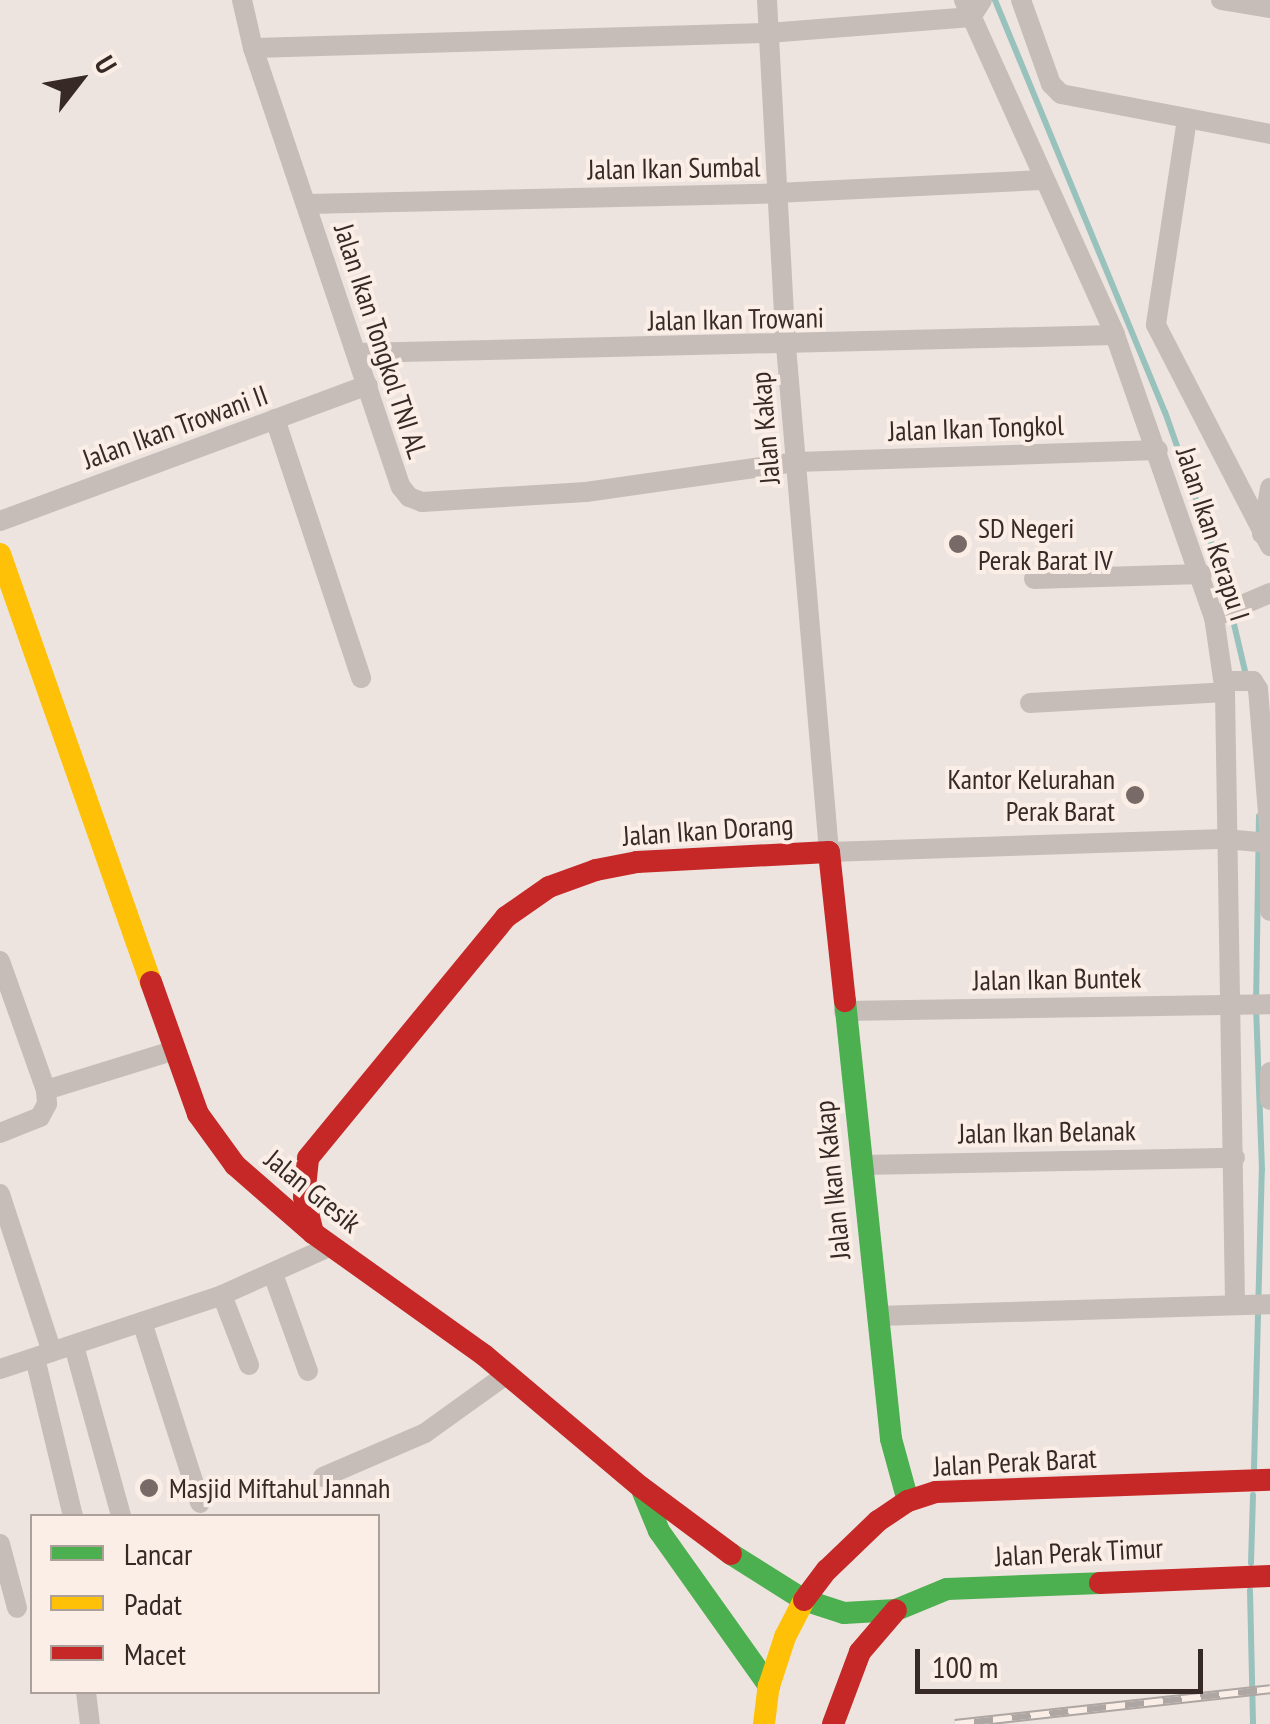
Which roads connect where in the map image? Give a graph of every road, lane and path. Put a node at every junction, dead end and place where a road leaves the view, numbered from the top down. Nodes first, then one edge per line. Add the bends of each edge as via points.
1 (242, 0) edge
2 (767, 0) edge
3 (1021, 0) edge
4 (1222, 0) edge
5 (972, 8) edge
6 (1270, 8) edge
7 (768, 33) junction
8 (254, 48) junction
9 (1187, 120) junction
10 (1270, 134) edge
11 (1042, 180) junction
12 (776, 193) junction
13 (307, 204) junction
14 (1115, 335) junction
15 (786, 346) junction
16 (358, 353) junction
17 (368, 385) junction
18 (275, 420) junction
19 (1158, 450) junction
20 (796, 462) junction
21 (1270, 488) edge
22 (0, 521) edge
23 (1266, 540) edge
24 (0, 554) edge
25 (1202, 574) junction
26 (1034, 579) dead end
27 (6, 588) edge
28 (1270, 593) edge
29 (1222, 614) junction
30 (362, 678) dead end
31 (1225, 687) junction
32 (1030, 703) dead end
33 (1232, 840) junction
34 (1268, 843) edge
35 (829, 852) junction
36 (1270, 911) edge
37 (0, 961) edge
38 (1250, 1003) edge
39 (844, 1011) junction
40 (172, 1051) junction
41 (1270, 1072) edge
42 (46, 1090) junction
43 (1270, 1100) edge
44 (0, 1132) edge
45 (1235, 1158) junction
46 (291, 1164) junction
47 (235, 1165) junction
48 (861, 1165) junction
49 (0, 1194) edge
50 (322, 1240) junction
51 (273, 1274) junction
52 (222, 1295) junction
53 (1237, 1304) junction
54 (1266, 1304) edge
55 (877, 1316) junction
56 (142, 1322) junction
57 (74, 1346) junction
58 (44, 1355) junction
59 (249, 1365) dead end
60 (0, 1368) edge
61 (308, 1372) dead end
62 (507, 1374) junction
63 (322, 1477) dead end
64 (1269, 1480) edge
65 (641, 1488) junction
66 (908, 1501) junction
67 (200, 1503) dead end
68 (73, 1514) edge
69 (119, 1514) edge
70 (0, 1544) edge
71 (1268, 1576) edge
72 (804, 1600) junction
73 (16, 1608) edge
74 (896, 1610) junction
75 (769, 1686) junction
76 (86, 1694) edge
77 (90, 1724) edge
78 (764, 1724) edge
79 (834, 1724) edge

1 - 8 street, Jalan Ikan Tongkol TNI AL
2 - 7 street, Jalan Kakap
3 - 9 street via 1051,84 1061,94
4 - 6 street
5 - 7 street
5 - 11 street, Jalan Ikan Kerapu I
7 - 8 street
7 - 12 street, Jalan Kakap
8 - 13 street, Jalan Ikan Tongkol TNI AL
9 - 10 street
9 - 23 street via 1156,325
11 - 12 street, Jalan Ikan Sumbal
11 - 14 street, Jalan Ikan Kerapu I
12 - 13 street, Jalan Ikan Sumbal
12 - 15 street, Jalan Kakap
13 - 16 street, Jalan Ikan Tongkol TNI AL
14 - 15 street, Jalan Ikan Trowani
14 - 19 street, Jalan Ikan Kerapu I
15 - 16 street, Jalan Ikan Trowani
15 - 20 street, Jalan Kakap
16 - 17 street, Jalan Ikan Tongkol TNI AL
17 - 18 street, Jalan Ikan Trowani II
17 - 20 street, Jalan Ikan Tongkol TNI AL via 401,487 422,502 586,492
18 - 22 street, Jalan Ikan Trowani II
18 - 30 street
19 - 20 street, Jalan Ikan Tongkol
19 - 25 street, Jalan Ikan Kerapu I
20 - 35 street, Jalan Kakap
21 - 23 street
24 - 27 main road, Jalan Gresik
25 - 26 street
25 - 29 street, Jalan Ikan Kerapu I
27 - 40 main road, Jalan Gresik
28 - 29 street
29 - 31 street, Jalan Ikan Kerapu I
31 - 32 street
31 - 33 street, Jalan Ikan Kerapu I
31 - 34 street via 1253,681 1258,689
33 - 34 street, Jalan Ikan Dorang
33 - 35 street, Jalan Ikan Dorang
33 - 38 street, Jalan Ikan Kerapu I
34 - 36 street
35 - 39 main road, Jalan Ikan Kakap
35 - 46 main road, Jalan Ikan Dorang via 637,862 549,888 506,917
37 - 42 street
38 - 39 street, Jalan Ikan Buntek
38 - 45 street, Jalan Ikan Kerapu I
39 - 48 main road, Jalan Ikan Kakap
40 - 42 street
40 - 47 main road, Jalan Gresik via 198,1114
41 - 43 street
42 - 44 street via 40,1117
45 - 48 street, Jalan Ikan Belanak
45 - 53 street, Jalan Ikan Kerapu I
46 - 47 main road
46 - 50 main road
47 - 50 main road, Jalan Gresik
48 - 55 main road, Jalan Ikan Kakap
49 - 58 street
50 - 51 street
50 - 62 main road, Jalan Gresik
51 - 52 street
51 - 61 street
52 - 56 street
52 - 59 street
53 - 54 street
53 - 55 street
55 - 66 main road, Jalan Ikan Kakap via 890,1439
56 - 57 street
56 - 67 street
57 - 58 street
57 - 69 street
58 - 60 street
58 - 68 street
62 - 63 street via 425,1433
62 - 65 main road, Jalan Gresik
64 - 66 main road, Jalan Perak Barat via 936,1492
65 - 72 main road, Jalan Gresik
65 - 75 main road via 660,1531
66 - 72 main road, Jalan Perak Barat via 878,1520
70 - 73 street
71 - 74 main road, Jalan Perak Timur via 946,1589
72 - 74 main road, Jalan Gresik via 844,1614
72 - 75 main road, Jalan Perak Barat
74 - 79 main road via 860,1652
75 - 78 main road, Jalan Perak Barat
76 - 77 street

